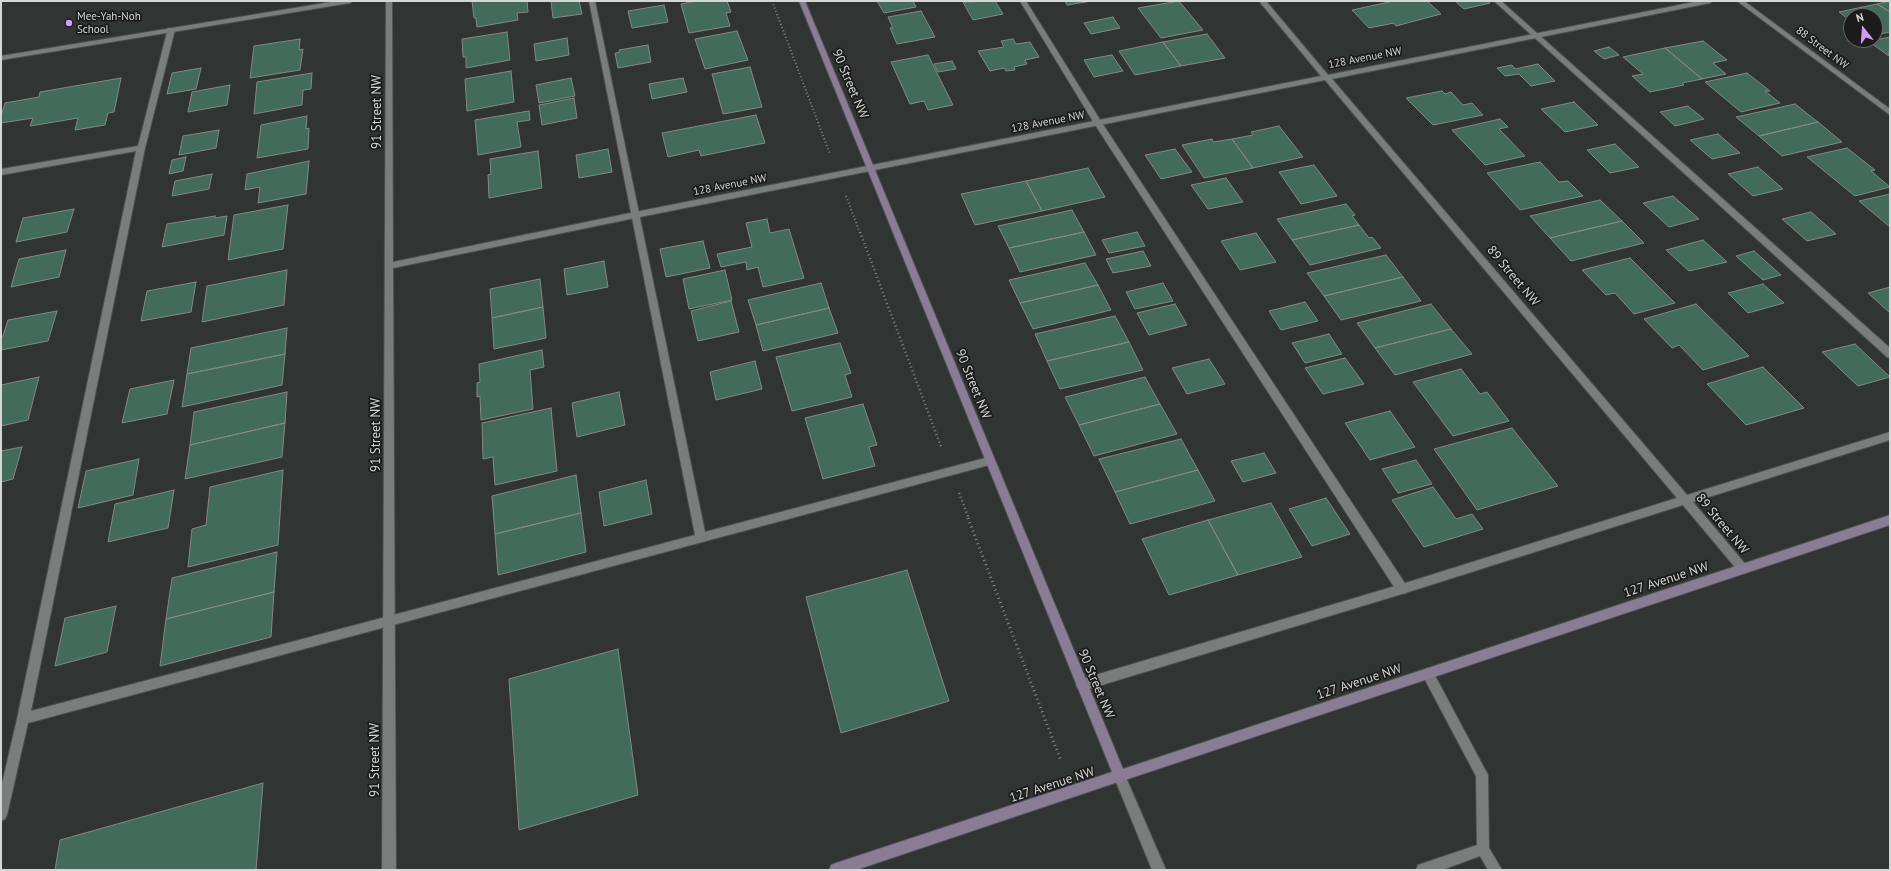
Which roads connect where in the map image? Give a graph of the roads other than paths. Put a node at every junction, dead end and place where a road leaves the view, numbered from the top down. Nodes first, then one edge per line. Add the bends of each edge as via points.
1 (350, 1) edge
2 (389, 1) edge
3 (592, 1) edge
4 (802, 1) edge
5 (1023, 1) edge
6 (1262, 1) edge
7 (1497, 1) edge
8 (1710, 1) edge
9 (1740, 1) edge
10 (171, 30) junction
11 (1535, 36) junction
12 (1, 58) edge
13 (1327, 77) junction
14 (1890, 113) edge
15 (1098, 123) junction
16 (141, 148) junction
17 (872, 168) junction
18 (1, 172) edge
19 (635, 215) junction
20 (390, 266) junction
21 (1890, 354) edge
22 (1890, 436) edge
23 (989, 461) junction
24 (1684, 500) junction
25 (1890, 520) edge
26 (701, 538) junction
27 (1743, 569) junction
28 (1402, 589) junction
29 (388, 621) junction
30 (1428, 674) junction
31 (1082, 685) junction
32 (24, 719) junction
33 (1120, 777) junction
34 (1, 815) edge
35 (1483, 849) junction
36 (388, 870) edge
37 (836, 870) edge
38 (1160, 870) edge
39 (1423, 870) edge
40 (1495, 870) edge

1 - 10 street
2 - 20 street, 91 Street NW
3 - 19 street
4 - 17 street, 90 Street NW
5 - 15 street
6 - 13 street, 89 Street NW
7 - 11 street
8 - 11 street, 128 Avenue NW
9 - 14 street, 88 Street NW
10 - 12 street
10 - 16 street
11 - 13 street, 128 Avenue NW
11 - 21 street
13 - 15 street, 128 Avenue NW
13 - 24 street, 89 Street NW
15 - 17 street, 128 Avenue NW
15 - 28 street
16 - 18 street
16 - 32 street
17 - 19 street, 128 Avenue NW
17 - 23 street, 90 Street NW
19 - 20 street, 128 Avenue NW
19 - 26 street
20 - 29 street, 91 Street NW
22 - 24 street
23 - 26 street
23 - 31 street, 90 Street NW
24 - 27 street, 89 Street NW
24 - 28 street
25 - 27 street, 127 Avenue NW
26 - 29 street
27 - 30 street, 127 Avenue NW
28 - 31 street
29 - 32 street
29 - 36 street, 91 Street NW
30 - 33 street, 127 Avenue NW
30 - 35 street via 1482,775
31 - 33 street, 90 Street NW
32 - 34 street
33 - 37 street, 127 Avenue NW
33 - 38 street
35 - 39 street
35 - 40 street

